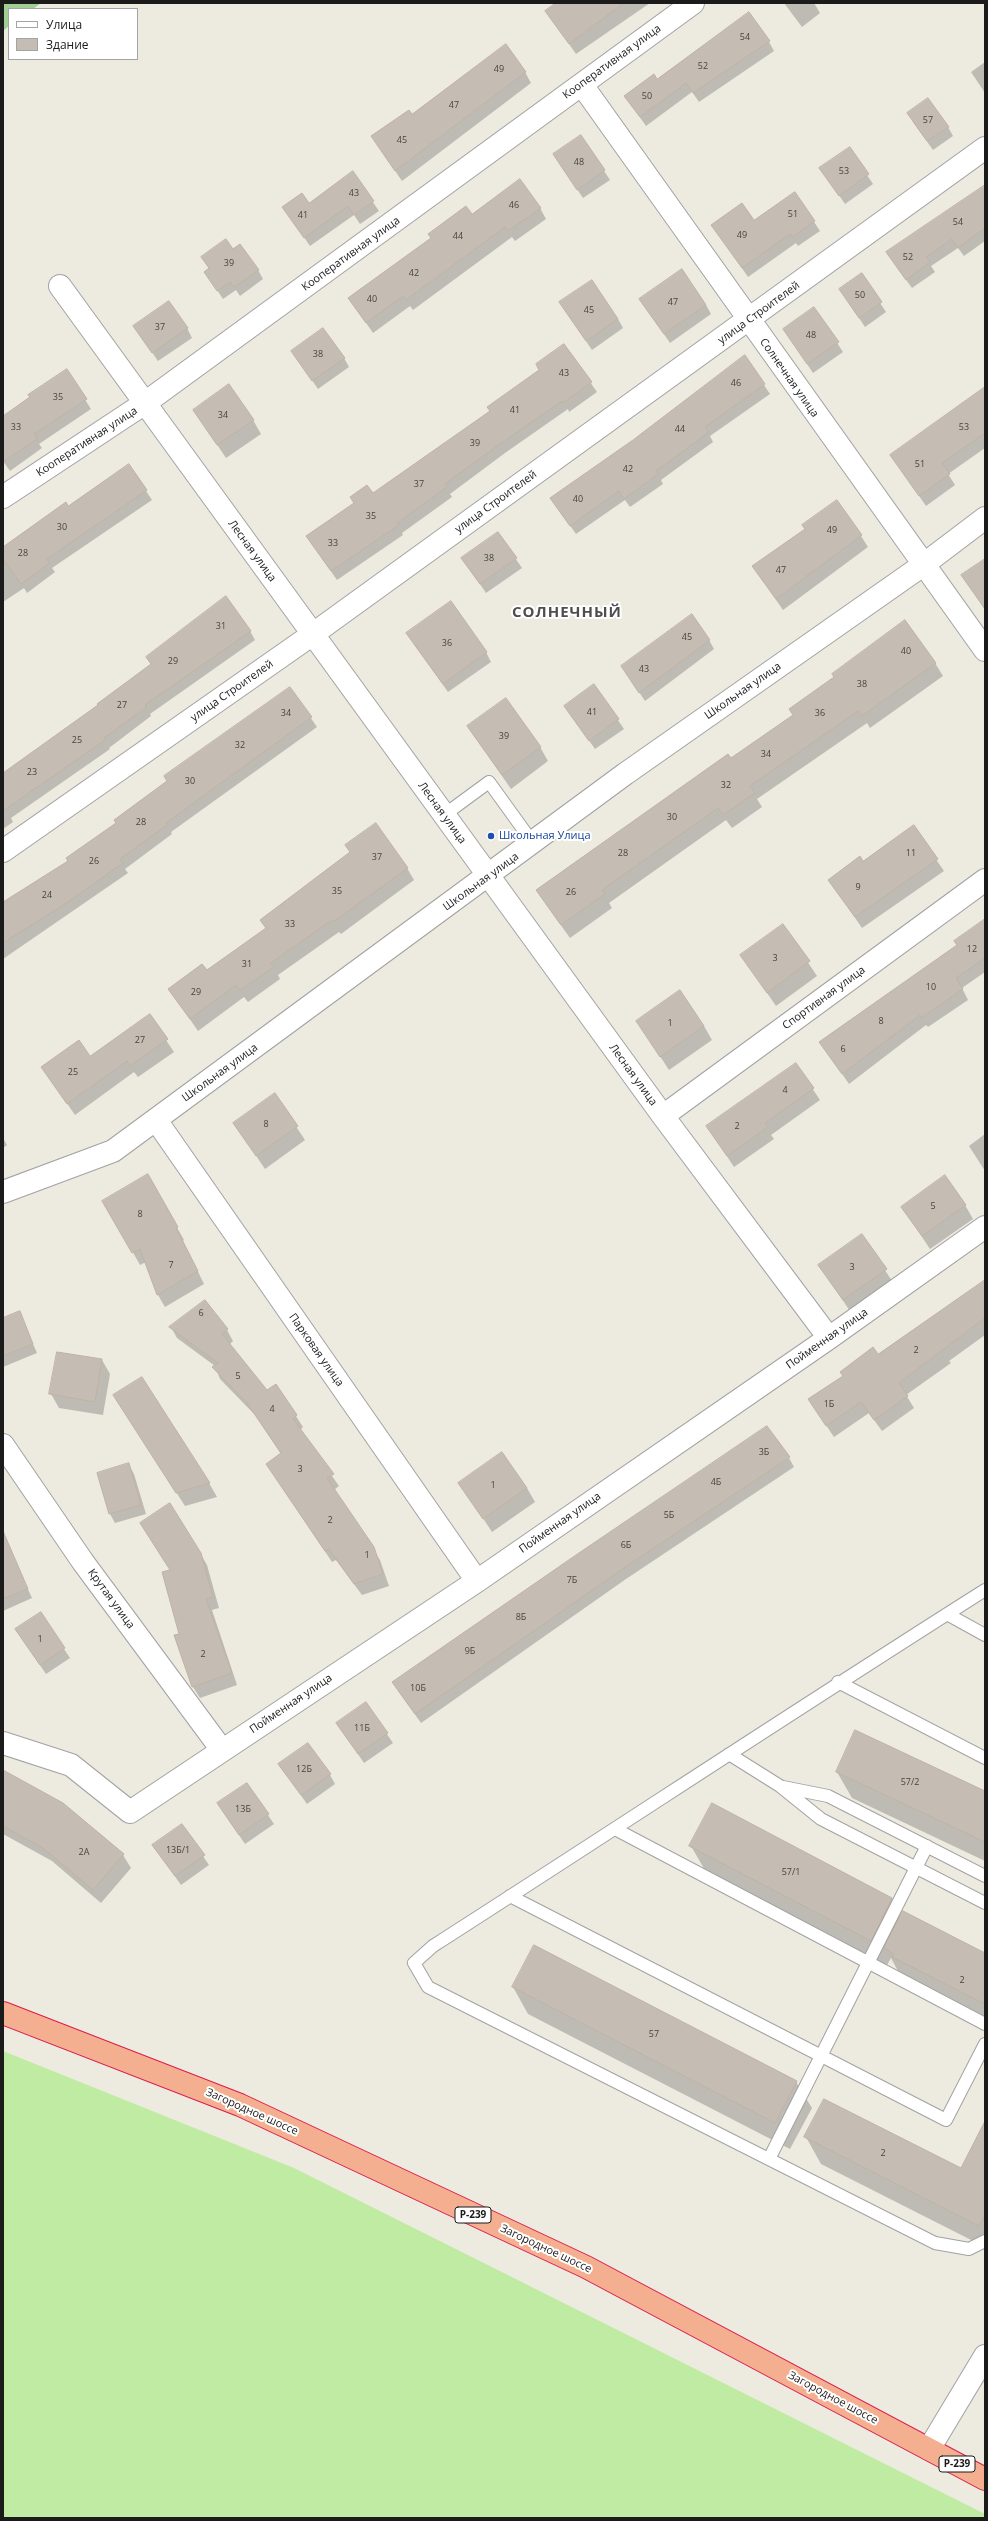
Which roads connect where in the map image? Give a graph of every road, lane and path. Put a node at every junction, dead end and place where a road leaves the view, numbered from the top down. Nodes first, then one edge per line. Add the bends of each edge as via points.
1 (693, 3) edge
2 (582, 85) junction
3 (985, 148) edge
4 (60, 286) dead end
5 (748, 321) junction
6 (145, 403) junction
7 (3, 497) edge
8 (985, 518) edge
9 (922, 565) junction
10 (313, 634) junction
11 (985, 650) edge
12 (444, 815) junction
13 (533, 843) junction
14 (3, 851) edge
15 (488, 876) junction
16 (985, 880) edge
17 (663, 1116) junction
18 (156, 1120) junction
19 (3, 1192) edge
20 (985, 1227) edge
21 (829, 1338) junction
22 (3, 1445) edge
23 (477, 1581) junction
24 (985, 1590) edge
25 (947, 1614) junction
26 (985, 1634) edge
27 (838, 1682) junction
28 (3, 1743) edge
29 (222, 1750) junction
30 (729, 1754) junction
31 (985, 1758) edge
32 (780, 1786) junction
33 (615, 1829) junction
34 (927, 1846) junction
35 (916, 1867) junction
36 (985, 1876) edge
37 (510, 1896) junction
38 (985, 1903) edge
39 (867, 1963) junction
40 (3, 2013) edge
41 (985, 2024) edge
42 (985, 2044) edge
43 (820, 2055) junction
44 (769, 2159) junction
45 (985, 2241) edge
46 (985, 2356) edge
47 (929, 2448) junction
48 (985, 2480) edge

1 - 2 street, Кооперативная улица
2 - 5 street, Солнечная улица
2 - 6 street, Кооперативная улица
3 - 5 street, улица Строителей
4 - 6 street, Лесная улица
5 - 9 street, Солнечная улица
5 - 10 street, улица Строителей
6 - 7 street, Кооперативная улица
6 - 10 street, Лесная улица
8 - 9 street, Школьная улица
9 - 11 street, Солнечная улица
9 - 13 street, Школьная улица via 625,774
10 - 12 street, Лесная улица
10 - 14 street, улица Строителей
12 - 13 lane via 489,782
12 - 15 street, Лесная улица
13 - 15 street, Школьная улица
15 - 17 street, Лесная улица
15 - 18 street, Школьная улица
16 - 17 street, Спортивная улица
17 - 21 street, Лесная улица
18 - 19 street, Школьная улица via 113,1151
18 - 23 street, Парковая улица
20 - 21 street, Пойменная улица
21 - 23 street, Пойменная улица
22 - 29 street, Крутая улица via 83,1562
23 - 29 street, Пойменная улица
24 - 25 lane
25 - 26 lane
25 - 27 lane
27 - 30 lane
27 - 31 lane
28 - 29 street, Пойменная улица via 71,1765 130,1812
30 - 32 lane
30 - 33 lane
32 - 34 lane via 828,1796
32 - 35 lane via 821,1819
33 - 37 lane
33 - 39 lane
34 - 35 lane
34 - 36 lane
35 - 38 lane
35 - 39 lane
37 - 43 lane
37 - 44 lane via 433,1946 414,1963 428,1987
39 - 41 lane
39 - 43 lane
40 - 47 highway, Загородное шоссе / Р-239 via 240,2105 557,2254
42 - 43 lane via 946,2120
43 - 44 lane
44 - 45 lane via 935,2243 969,2249
46 - 47 street
47 - 48 highway, Загородное шоссе / Р-239

